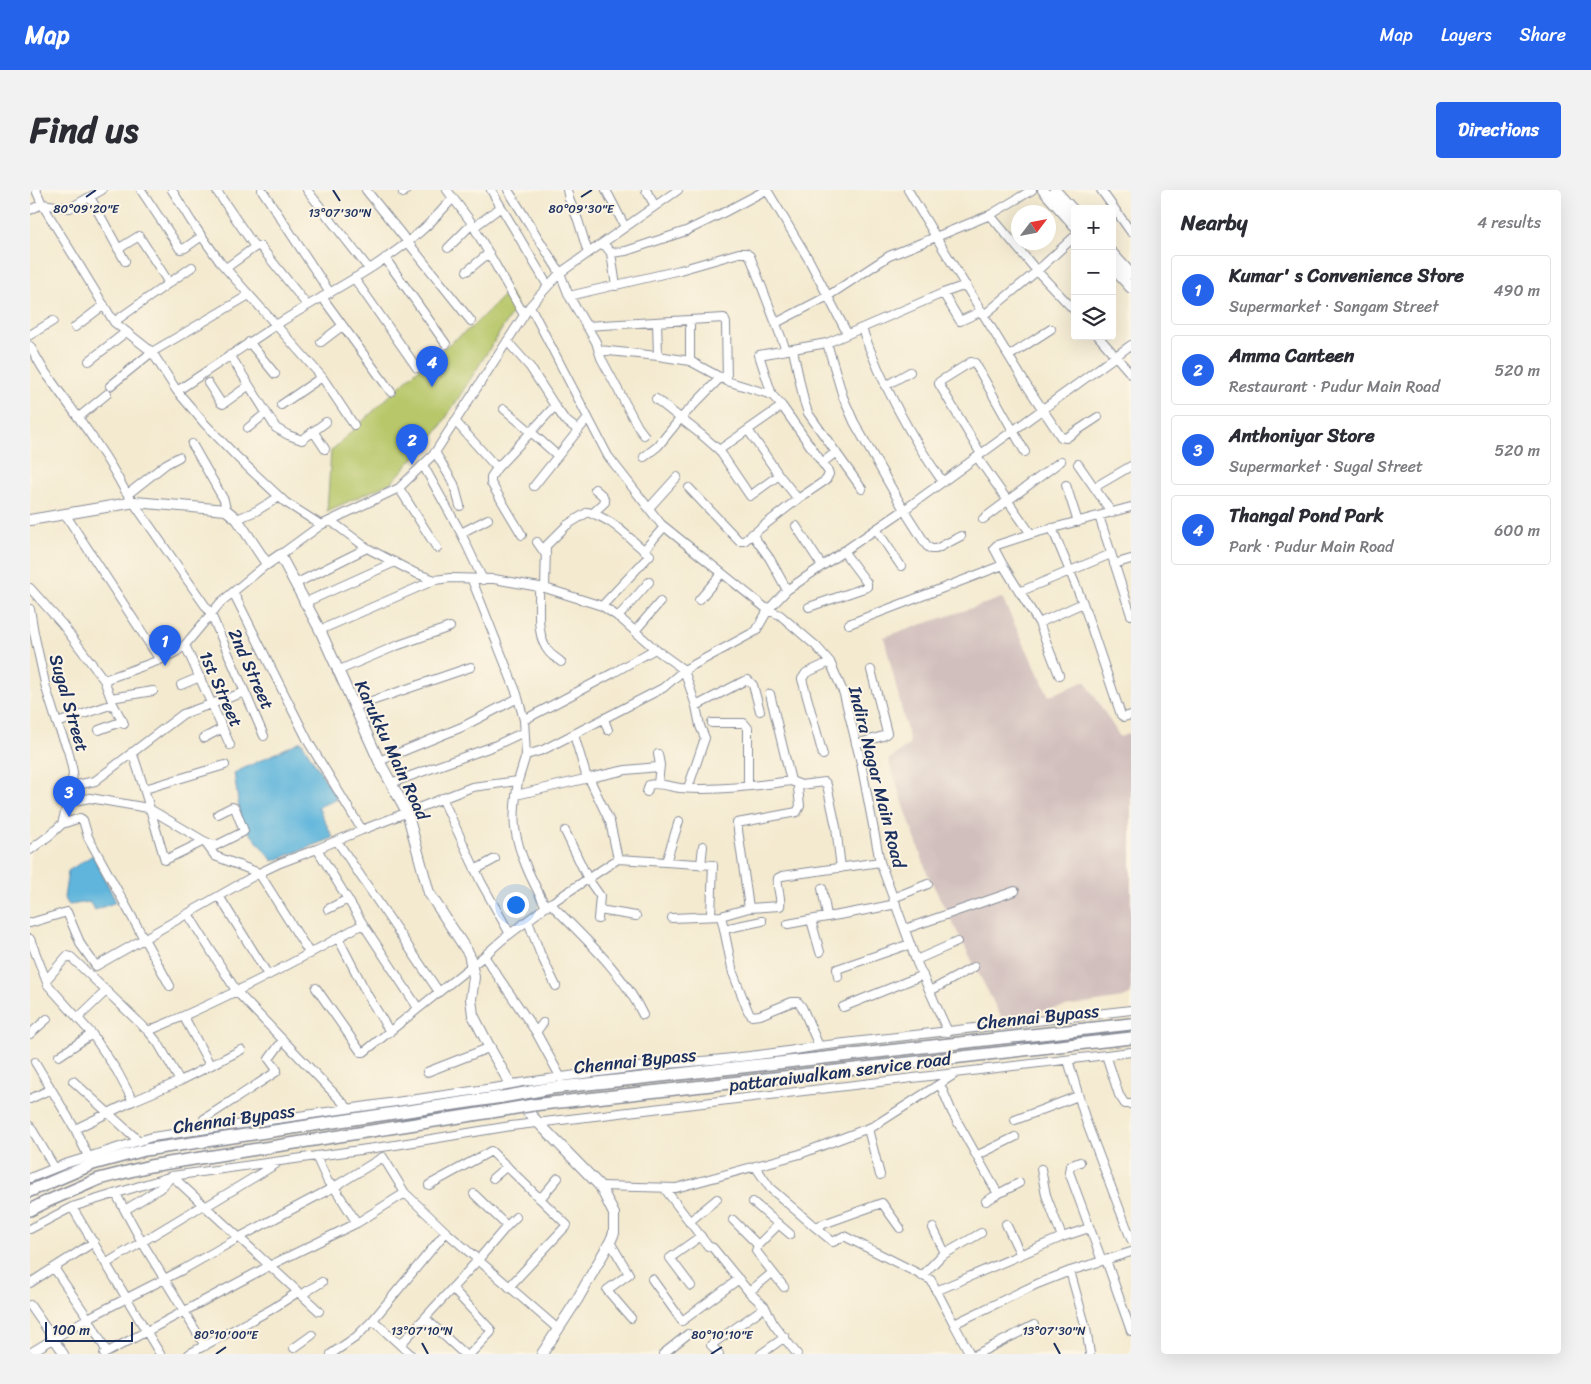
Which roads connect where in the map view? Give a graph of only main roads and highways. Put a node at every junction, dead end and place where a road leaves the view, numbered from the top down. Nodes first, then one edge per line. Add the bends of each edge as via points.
1 (1043, 190) edge
2 (1055, 190) edge
3 (1071, 208) edge
4 (1071, 222) edge
5 (1116, 257) edge
6 (1130, 270) edge
7 (1116, 271) edge
8 (1131, 288) edge
9 (30, 520) edge
10 (1131, 1024) edge
11 (1131, 1038) edge
12 (30, 1191) edge
13 (30, 1210) edge
14 (542, 1354) edge

1 - 4 main road
2 - 3 main road
5 - 6 main road
7 - 8 main road
9 - 14 main road, Karukku Main Road via 131,498 226,510 237,519 267,564 280,555 320,630 379,761 407,812 429,893 469,954 474,977 473,1015 524,1108 600,1186 614,1214 614,1233 610,1242
10 - 12 highway, Chennai Bypass, bridge via 552,1088 142,1145
11 - 13 highway, Chennai Bypass, bridge via 504,1110 150,1166 99,1179

